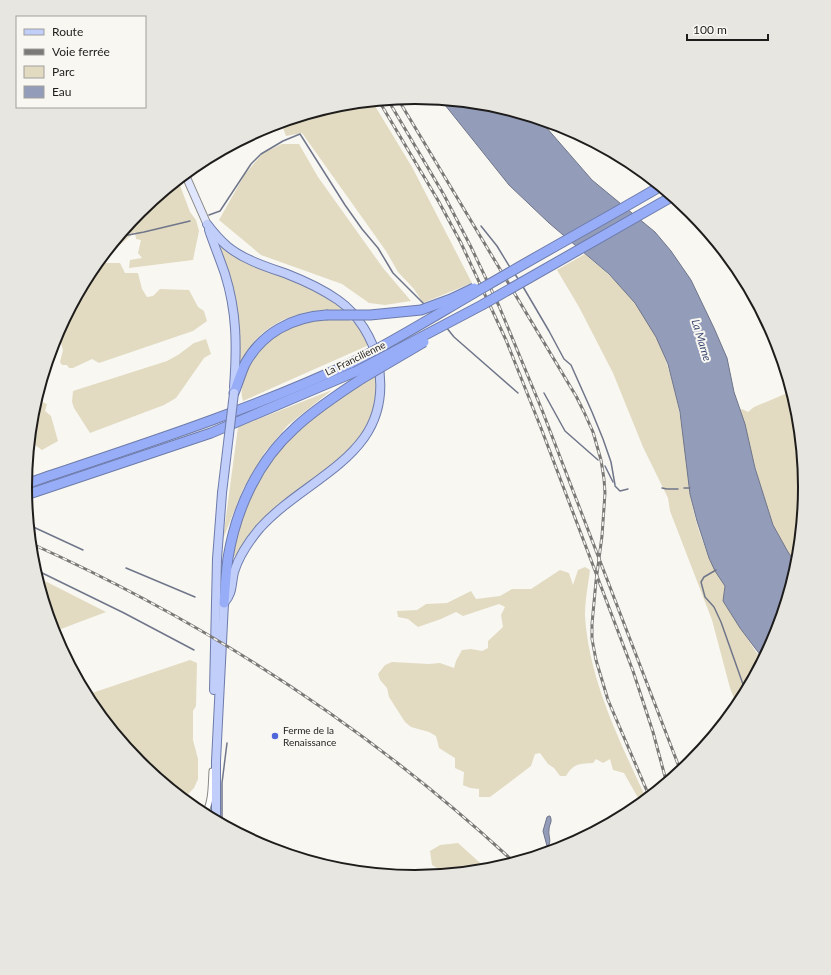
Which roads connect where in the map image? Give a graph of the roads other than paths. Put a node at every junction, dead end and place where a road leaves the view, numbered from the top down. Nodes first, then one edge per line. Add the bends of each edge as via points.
1 (187, 179) edge
2 (656, 189) edge
3 (668, 199) edge
4 (206, 224) junction
5 (485, 287) junction
6 (359, 375) junction
7 (234, 393) junction
8 (32, 481) edge
9 (32, 493) edge
10 (224, 603) junction
11 (213, 764) junction
12 (207, 809) edge
13 (214, 814) edge
14 (214, 814) edge

1 - 4 main road
2 - 5 highway, La Francilienne, bridge
3 - 6 highway, La Francilienne, bridge
4 - 7 main road via 225,273 234,313 237,358
4 - 10 main road via 228,246 244,256 317,287 340,301 363,327 377,355 380,373 377,408 373,422 363,439 335,469 291,500 260,528 239,558 230,596
5 - 7 highway, bridge via 472,288 421,310 301,318 277,329 263,340 245,364
5 - 8 highway, La Francilienne, bridge via 382,347 309,382 243,408
6 - 9 highway, La Francilienne via 211,433
6 - 10 highway via 296,427 283,440 256,477 235,528 228,558
7 - 11 main road, bridge via 217,559
10 - 13 main road
11 - 12 street
11 - 14 main road

